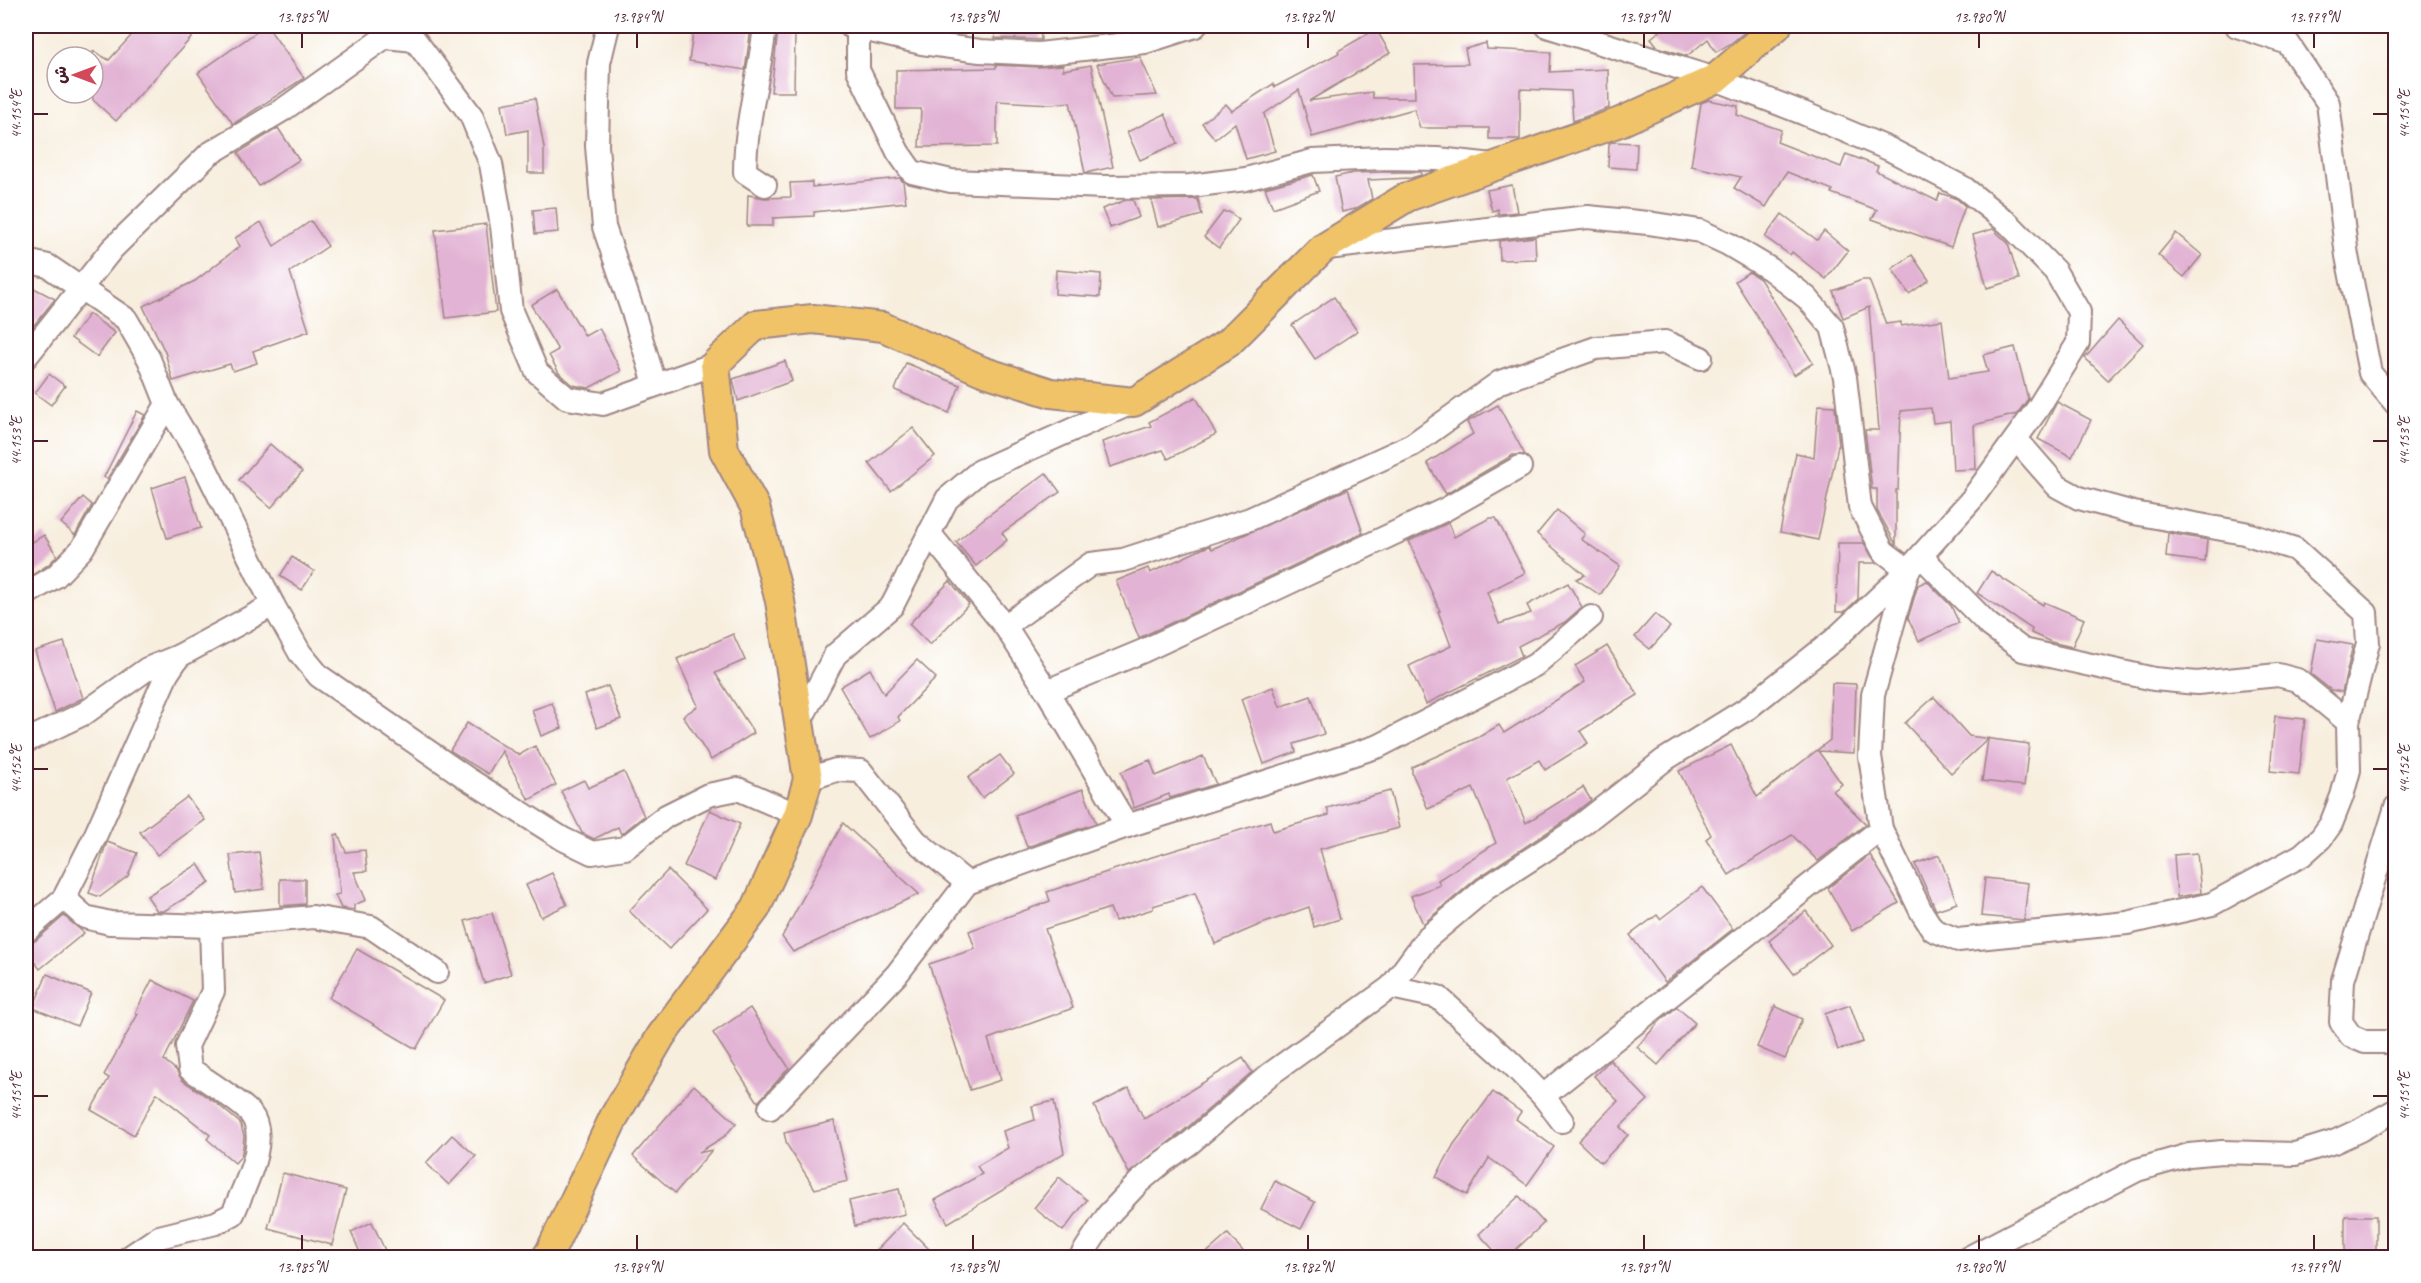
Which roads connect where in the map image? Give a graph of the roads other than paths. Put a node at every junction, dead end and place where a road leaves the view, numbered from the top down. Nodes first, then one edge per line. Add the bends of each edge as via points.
1 (608, 26) edge
2 (765, 26) edge
3 (854, 26) edge
4 (1195, 26) edge
5 (1547, 26) edge
6 (1777, 26) edge
7 (2237, 26) edge
8 (1715, 79) junction
9 (1495, 165) junction
10 (765, 185) dead end
11 (1322, 249) junction
12 (26, 261) edge
13 (80, 287) junction
14 (26, 357) edge
15 (1701, 358) dead end
16 (716, 364) junction
17 (655, 384) junction
18 (1134, 402) junction
19 (167, 404) junction
20 (2396, 404) edge
21 (2016, 438) junction
22 (1520, 467) dead end
23 (929, 533) junction
24 (1914, 563) junction
25 (26, 594) edge
26 (273, 605) junction
27 (1591, 617) dead end
28 (1005, 626) junction
29 (179, 656) junction
30 (1047, 691) junction
31 (2348, 722) junction
32 (799, 723) junction
33 (26, 741) edge
34 (808, 778) junction
35 (2396, 807) edge
36 (798, 814) junction
37 (1127, 826) junction
38 (1881, 829) junction
39 (967, 883) junction
40 (64, 898) junction
41 (211, 926) junction
42 (26, 931) edge
43 (437, 972) dead end
44 (1391, 987) junction
45 (2396, 1042) edge
46 (1543, 1096) junction
47 (770, 1108) dead end
48 (2396, 1110) edge
49 (1562, 1121) dead end
50 (549, 1256) edge
51 (128, 1257) edge
52 (1080, 1257) edge
53 (1968, 1257) edge

1 - 17 street via 599,63 597,146 604,227
2 - 10 street via 745,149 745,172
3 - 4 street via 922,43 1040,54 1145,42
3 - 9 street via 858,70 898,152 912,172 951,181 1190,186 1246,179 1312,161 1438,159
5 - 8 street
6 - 8 main road
7 - 20 street via 2288,43 2328,104 2347,256 2370,373
8 - 9 main road via 1620,122
8 - 21 street via 1889,149 1964,188 2010,224 2055,271 2079,312 2078,343
9 - 11 main road via 1407,197
11 - 18 main road via 1228,343
11 - 24 street via 1588,217 1700,231 1728,244 1770,268 1807,298 1832,327 1845,377 1860,507 1883,550
12 - 13 street via 48,266
13 - 14 street
13 - 17 street via 112,249 209,154 284,109 385,37 415,40 471,115 491,164 512,311 537,372 567,398 603,404
13 - 19 street via 126,319 149,359
15 - 28 street via 1665,342 1596,348 1500,382 1412,445 1250,519 1123,560 1091,564
16 - 17 street
16 - 18 main road via 756,325 813,319 884,327 982,371 1050,393
16 - 32 main road via 724,450 755,507 780,601
18 - 23 street via 980,471 947,499
19 - 25 street via 82,549 56,576
19 - 26 street via 206,469
21 - 24 street via 1972,500
21 - 31 street via 2057,486 2079,498 2295,549 2366,613 2368,643
22 - 30 street via 1446,509 1143,651
23 - 28 street
23 - 32 street via 892,606 835,655
24 - 31 street via 2023,650 2154,679 2197,682 2278,675 2297,680
24 - 38 street via 1873,695 1870,756
24 - 44 street via 1835,639 1748,708 1664,759 1571,832 1485,889 1427,938
26 - 29 street
26 - 36 street via 300,653 319,676 468,779 592,853 625,848 666,816 708,795 738,789
27 - 37 street via 1534,665 1379,746
28 - 30 street
29 - 33 street via 147,669 84,713
29 - 40 street via 167,674
30 - 37 street
31 - 38 street via 2349,770 2331,824 2321,838 2302,855 2212,904 2127,923 1958,940 1933,930
32 - 34 main road
34 - 36 main road
34 - 39 street via 836,770 861,771 916,841
35 - 45 street via 2343,980 2341,1022 2351,1036 2365,1041
36 - 50 main road via 756,908 662,1036 614,1117
37 - 39 street
38 - 46 street
39 - 47 street via 897,974
40 - 41 street via 85,917 110,923
40 - 42 street
41 - 43 street via 313,917 371,927
41 - 51 street via 213,991 187,1046 190,1069 250,1112 257,1125 259,1145 233,1214 216,1223 159,1237
44 - 46 street via 1438,997
44 - 52 street via 1269,1075 1139,1182 1108,1215
46 - 49 street
48 - 53 street via 2334,1142 2295,1154 2189,1155 2137,1170

